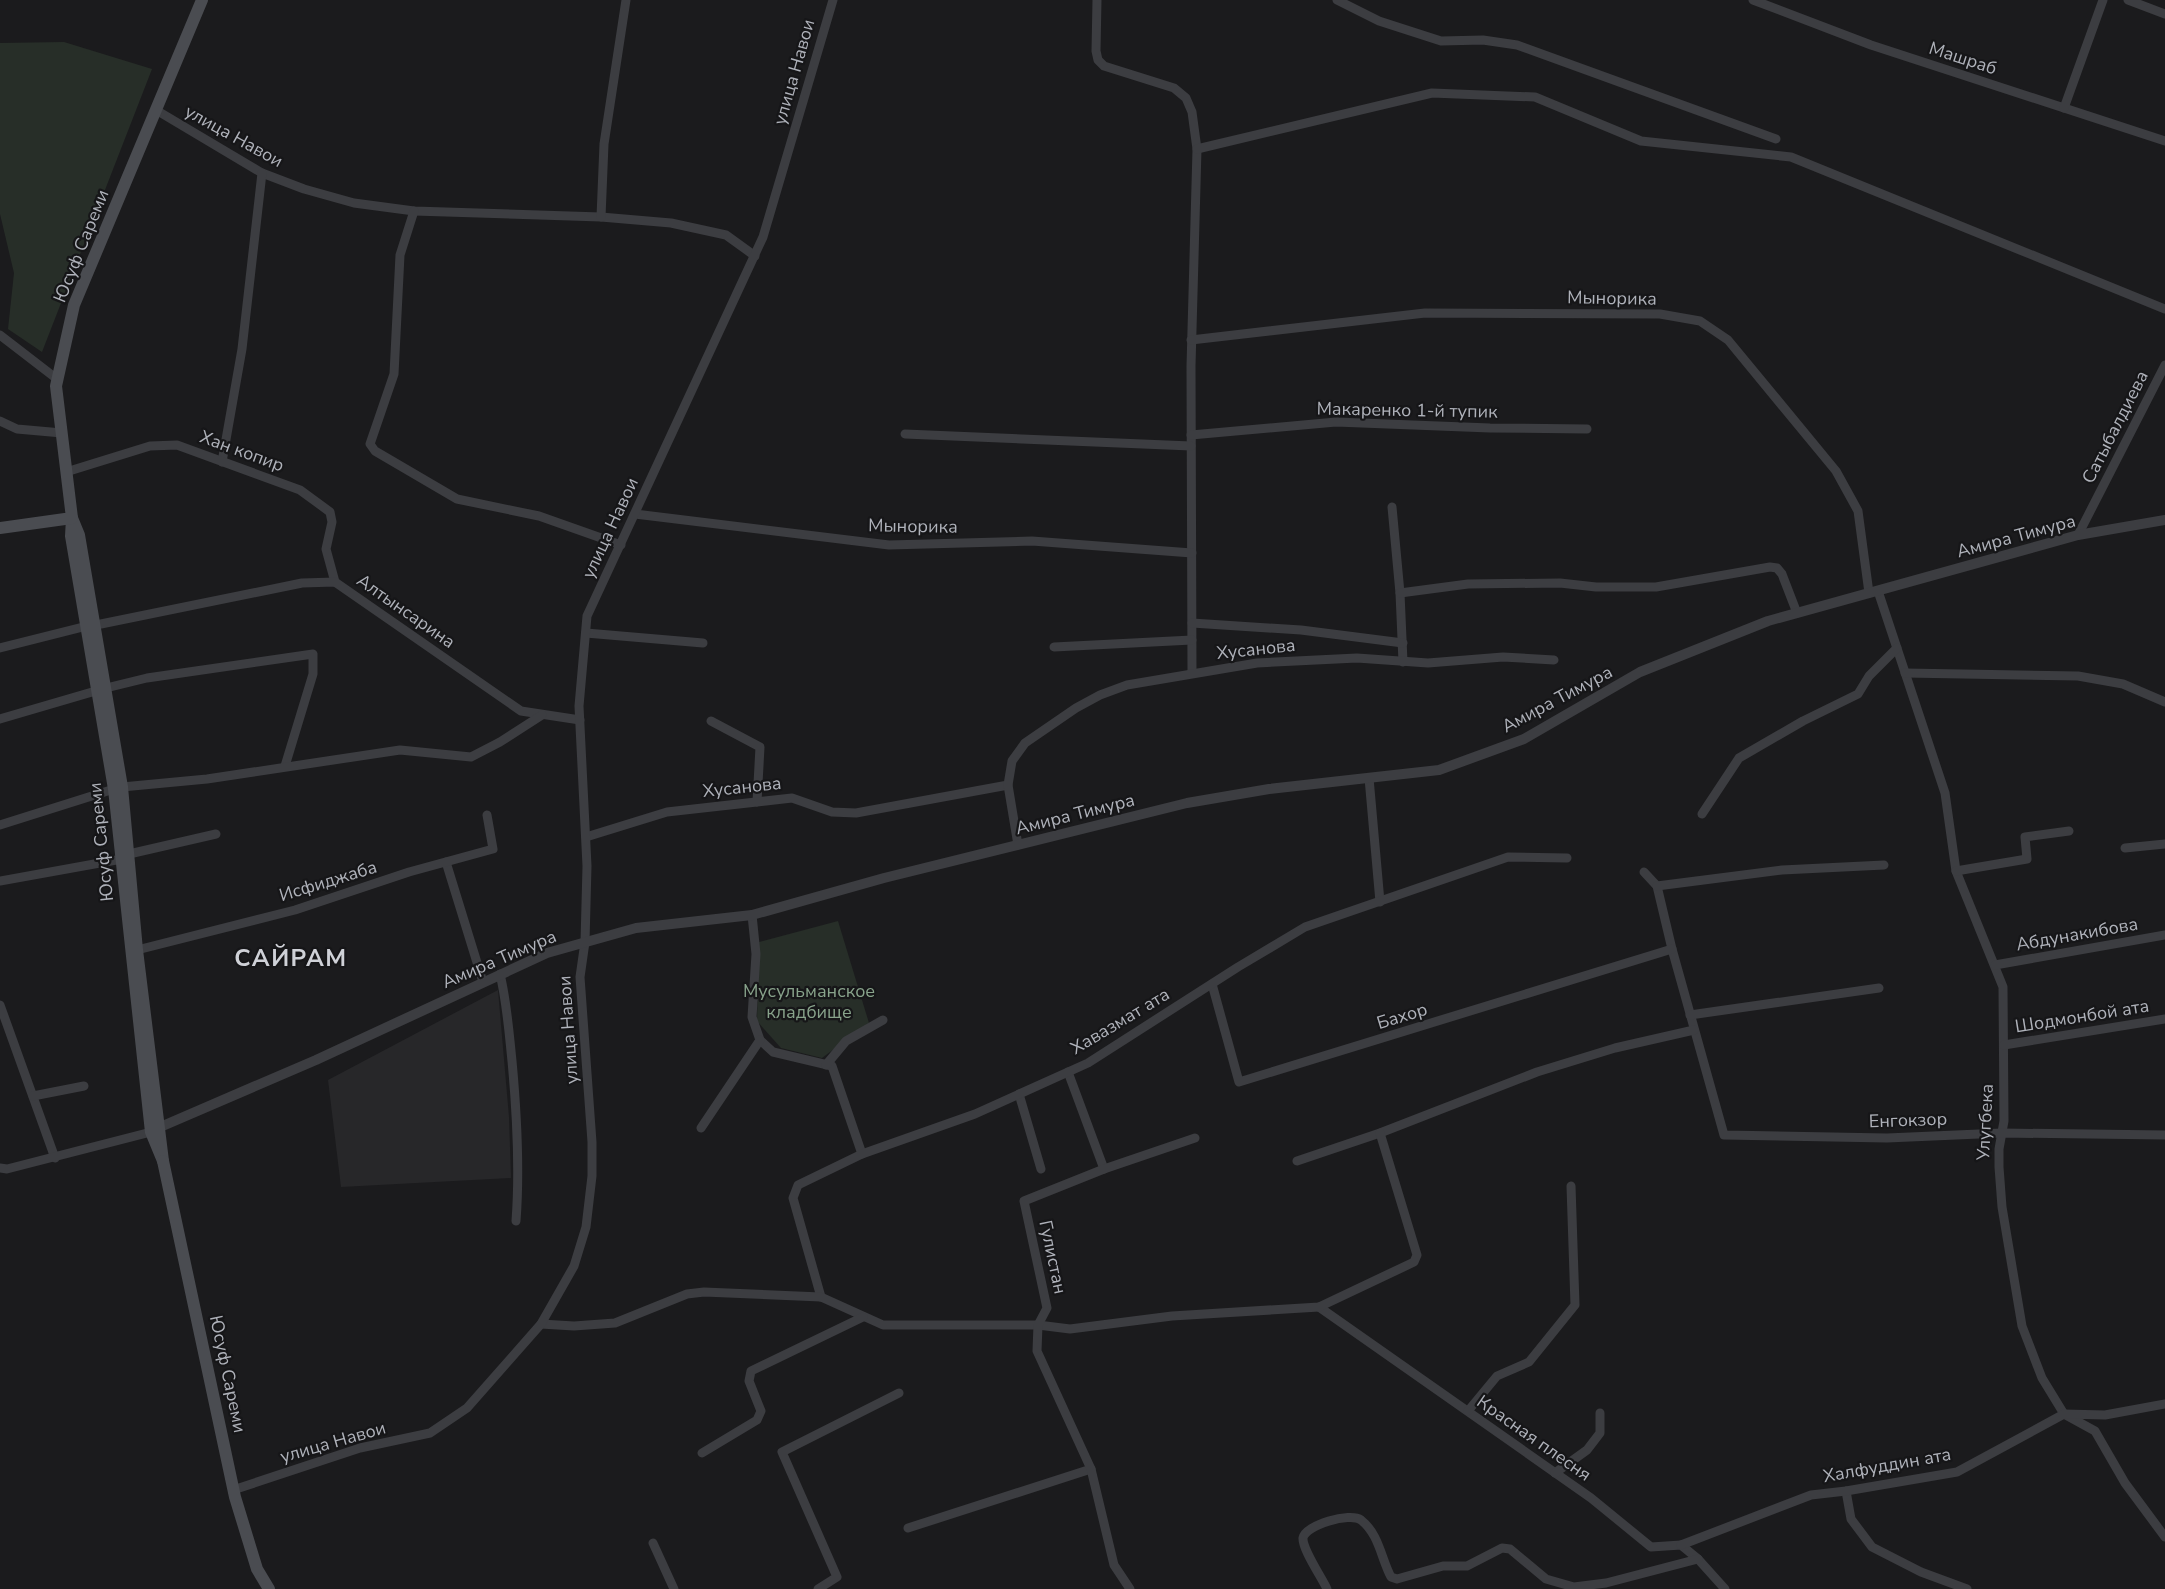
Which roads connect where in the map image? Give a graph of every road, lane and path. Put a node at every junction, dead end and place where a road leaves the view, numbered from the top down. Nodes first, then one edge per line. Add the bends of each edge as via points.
1 (202, 0) edge
2 (626, 0) edge
3 (833, 0) edge
4 (1097, 0) edge
5 (1337, 0) edge
6 (1360, 0) edge
7 (1753, 0) edge
8 (2103, 0) edge
9 (2128, 0) edge
10 (1772, 3) edge
11 (1351, 7) junction
12 (2165, 14) edge
13 (2064, 108) junction
14 (156, 110) junction
15 (1776, 139) dead end
16 (2165, 141) edge
17 (1197, 149) junction
18 (262, 173) junction
19 (414, 211) junction
20 (601, 217) junction
21 (755, 256) junction
22 (2165, 309) edge
23 (0, 335) edge
24 (1191, 340) junction
25 (2165, 365) edge
26 (57, 379) junction
27 (0, 421) edge
28 (1587, 429) dead end
29 (62, 433) junction
30 (905, 434) dead end
31 (1191, 435) junction
32 (1191, 446) junction
33 (222, 462) junction
34 (66, 472) junction
35 (1392, 507) dead end
36 (635, 514) junction
37 (72, 518) junction
38 (2165, 520) edge
39 (0, 528) edge
40 (2078, 535) junction
41 (621, 545) junction
42 (1192, 553) junction
43 (335, 582) junction
44 (1400, 592) junction
45 (1873, 592) junction
46 (1797, 613) junction
47 (1192, 623) junction
48 (92, 626) junction
49 (586, 633) junction
50 (1192, 640) junction
51 (1403, 642) junction
52 (703, 644) dead end
53 (1054, 647) dead end
54 (0, 648) edge
55 (1897, 648) junction
56 (1554, 660) dead end
57 (1403, 662) junction
58 (1192, 673) junction
59 (1905, 673) junction
60 (103, 689) junction
61 (2165, 702) edge
62 (542, 715) junction
63 (0, 719) edge
64 (580, 720) junction
65 (711, 721) dead end
66 (285, 766) junction
67 (1369, 778) junction
68 (1008, 785) junction
69 (118, 788) junction
70 (757, 802) junction
71 (487, 814) dead end
72 (1702, 814) dead end
73 (0, 825) edge
74 (2069, 831) dead end
75 (216, 834) dead end
76 (586, 837) junction
77 (2165, 844) edge
78 (1018, 845) junction
79 (2125, 848) dead end
80 (125, 857) junction
81 (1567, 858) dead end
82 (446, 862) junction
83 (1884, 866) dead end
84 (1956, 871) junction
85 (1644, 872) dead end
86 (0, 881) edge
87 (1657, 886) junction
88 (1380, 902) junction
89 (752, 915) junction
90 (2165, 935) edge
91 (585, 942) junction
92 (137, 950) junction
93 (1672, 950) junction
94 (1995, 965) junction
95 (500, 974) junction
96 (483, 982) junction
97 (1212, 984) junction
98 (1879, 988) dead end
99 (0, 1005) edge
100 (1690, 1015) junction
101 (2165, 1019) edge
102 (883, 1020) dead end
103 (1694, 1030) junction
104 (760, 1040) junction
105 (2004, 1046) junction
106 (826, 1065) junction
107 (1068, 1072) junction
108 (84, 1086) dead end
109 (1019, 1094) junction
110 (33, 1096) junction
111 (701, 1128) dead end
112 (156, 1130) junction
113 (1380, 1133) junction
114 (2002, 1133) junction
115 (2165, 1135) edge
116 (1195, 1138) dead end
117 (862, 1154) junction
118 (55, 1158) junction
119 (1297, 1161) dead end
120 (0, 1168) edge
121 (1041, 1169) dead end
122 (1104, 1169) junction
123 (1571, 1186) dead end
124 (516, 1221) dead end
125 (821, 1297) junction
126 (1319, 1307) junction
127 (862, 1317) junction
128 (541, 1324) junction
129 (1038, 1325) junction
130 (899, 1393) dead end
131 (2165, 1404) edge
132 (1468, 1411) junction
133 (1600, 1413) dead end
134 (2064, 1414) junction
135 (702, 1453) dead end
136 (1091, 1469) junction
137 (1555, 1473) junction
138 (233, 1490) junction
139 (1846, 1491) junction
140 (908, 1528) dead end
141 (2165, 1537) edge
142 (653, 1543) dead end
143 (1681, 1545) junction
144 (1698, 1559) junction
145 (269, 1589) edge
146 (674, 1589) edge
147 (818, 1589) edge
148 (1130, 1589) edge
149 (1327, 1589) edge
150 (1725, 1589) edge
151 (1967, 1589) edge

1 - 14 main road, Юсуф Сареми
2 - 20 street via 604,144
3 - 21 street, улица Навои
4 - 17 street via 1098,60 1104,66 1174,88 1186,98
5 - 11 street
6 - 11 street
7 - 10 street, Машраб
8 - 13 street
9 - 12 street
10 - 13 street, Машраб via 1871,45
11 - 15 street via 1379,21 1441,41 1483,40 1516,45
13 - 16 street, Машраб
14 - 18 street, улица Навои
14 - 26 main road, Юсуф Сареми via 74,305
17 - 22 street via 1431,93 1535,97 1641,141 1791,157
17 - 24 street
18 - 19 street, улица Навои via 354,203
18 - 33 street via 242,349
19 - 20 street, улица Навои
19 - 41 street via 399,255 394,374 370,444 375,451 457,499 539,516
20 - 21 street, улица Навои via 671,223 726,235
21 - 36 street, улица Навои
23 - 26 street
24 - 31 street
24 - 45 street, Мынорика via 1425,313 1660,314 1700,321 1728,340 1836,471 1858,511
25 - 40 street, Сатыбалдиева
26 - 29 main road, Юсуф Сареми
27 - 29 street via 17,429
28 - 31 street, Макаренко 1-й тупик via 1336,422
29 - 34 main road, Юсуф Сареми
30 - 32 street
31 - 32 street
32 - 42 street
33 - 34 street, Хан копир via 177,445 150,446
33 - 43 street, Хан копир via 300,490 330,512 332,522 326,549
34 - 37 main road, Юсуф Сареми
35 - 44 street
36 - 41 street, улица Навои
36 - 42 street, Мынорика via 889,545 1032,541
37 - 39 main road
37 - 48 main road, Юсуф Сареми via 79,535
38 - 40 street, Амира Тимура
40 - 45 street, Амира Тимура
41 - 49 street, улица Навои via 587,616
42 - 47 street
43 - 48 street, Алтынсарина via 302,583
43 - 62 street, Алтынсарина via 520,711
44 - 46 street via 1468,584 1656,587 1770,567 1782,574
44 - 51 street
45 - 46 street, Амира Тимура
45 - 55 street, Улугбека
46 - 67 street, Амира Тимура via 1640,672 1524,738 1439,770
47 - 50 street
47 - 51 street
48 - 54 street, Алтынсарина
48 - 60 main road, Юсуф Сареми
49 - 52 street
49 - 64 street, улица Навои
50 - 53 street
50 - 58 street
51 - 57 street
55 - 59 street, Улугбека
55 - 72 street via 1869,676 1858,694 1739,758
56 - 57 street, Хусанова via 1503,657
57 - 58 street, Хусанова via 1357,658 1257,663
58 - 68 street, Хусанова via 1127,685 1076,708 1025,743 1012,761
59 - 61 street via 2078,676 2123,684
59 - 84 street, Улугбека via 1945,793
60 - 63 street
60 - 66 street via 147,678 313,654 313,674
60 - 69 main road, Юсуф Сареми
62 - 64 street, Алтынсарина
62 - 66 street via 471,757 399,750
64 - 76 street, улица Навои
65 - 70 street via 760,747
66 - 69 street
67 - 78 street, Амира Тимура via 1187,803
67 - 88 street
68 - 70 street, Хусанова via 856,813 832,812 792,798
68 - 78 street, Хусанова
69 - 73 street
69 - 80 main road, Юсуф Сареми
70 - 76 street, Хусанова via 667,812
71 - 82 street, Исфиджаба via 493,849
74 - 84 street via 2025,837 2027,859
75 - 80 street
76 - 91 street, улица Навои
77 - 79 street
78 - 89 street, Амира Тимура
80 - 86 street
80 - 92 main road, Юсуф Сареми
80 - 112 main road, Юсуф Сареми
81 - 88 street, Хавазмат ата via 1508,857
82 - 92 street, Исфиджаба via 296,910
82 - 96 street
83 - 87 street via 1782,870
84 - 94 street, Улугбека
85 - 87 street
87 - 93 street
88 - 97 street, Хавазмат ата via 1305,927
89 - 91 street, Амира Тимура via 636,928
89 - 104 street via 756,954 752,1017
90 - 94 street, Абдунакибова
91 - 95 street, Амира Тимура via 547,953
91 - 128 street, улица Навои via 580,977 592,1176 586,1227 574,1266
92 - 112 main road, Юсуф Сареми
93 - 97 street, Бахор via 1239,1082
93 - 100 street
94 - 105 street, Улугбека via 2003,987
95 - 96 street, Амира Тимура
95 - 124 street via 514,1084 519,1178
96 - 112 street, Амира Тимура
97 - 107 street, Хавазмат ата
98 - 100 street
99 - 110 street
100 - 103 street
101 - 105 street, Шодмонбой ата
102 - 106 street via 846,1041
103 - 113 street via 1615,1048 1537,1072
103 - 114 street, Енгокзор via 1724,1135 1887,1138
104 - 106 street via 773,1052
104 - 111 street
105 - 114 street, Улугбека
106 - 117 street via 832,1066
107 - 109 street, Хавазмат ата
107 - 122 street
108 - 110 street
109 - 117 street, Хавазмат ата
109 - 121 street
110 - 118 street
112 - 118 street, Амира Тимура
112 - 138 main road, Юсуф Сареми
113 - 119 street
113 - 126 street via 1417,1255 1414,1262
114 - 115 street, Енгокзор
114 - 134 street, Улугбека via 2002,1207 2018,1309 2042,1378
116 - 122 street, Гулистан
117 - 125 street, Хавазмат ата via 798,1185 793,1198
118 - 120 street, Амира Тимура
122 - 129 street, Гулистан via 1024,1201 1047,1308
123 - 132 street via 1575,1305 1529,1362 1497,1376
125 - 127 street
125 - 128 street via 694,1292 615,1323
126 - 129 street via 1172,1316 1070,1329
126 - 132 street, Красная плесня
127 - 129 street via 883,1325
127 - 135 street via 751,1371 750,1381 761,1415
128 - 138 street, улица Навои via 467,1408 430,1433 360,1448
129 - 136 street, Гулистан via 1037,1351
130 - 147 street via 782,1452 837,1577
131 - 134 street, Халфуддин ата via 2105,1415
132 - 137 street, Красная плесня
133 - 137 street via 1600,1433 1587,1450
134 - 139 street, Халфуддин ата via 1957,1472
134 - 141 street, Улугбека via 2095,1431 2125,1484
136 - 140 street
136 - 148 street, Гулистан via 1114,1564
137 - 143 street, Красная плесня via 1651,1547
138 - 145 main road, Юсуф Сареми via 256,1569
139 - 143 street, Халфуддин ата via 1811,1495
139 - 151 street via 1851,1519 1872,1547 1921,1572
142 - 146 street
143 - 144 street
144 - 149 street via 1606,1583 1574,1587 1546,1579 1510,1549 1502,1548 1467,1566 1443,1566 1397,1579 1387,1571 1374,1534 1361,1520 1346,1516 1307,1531 1303,1538
144 - 150 street

